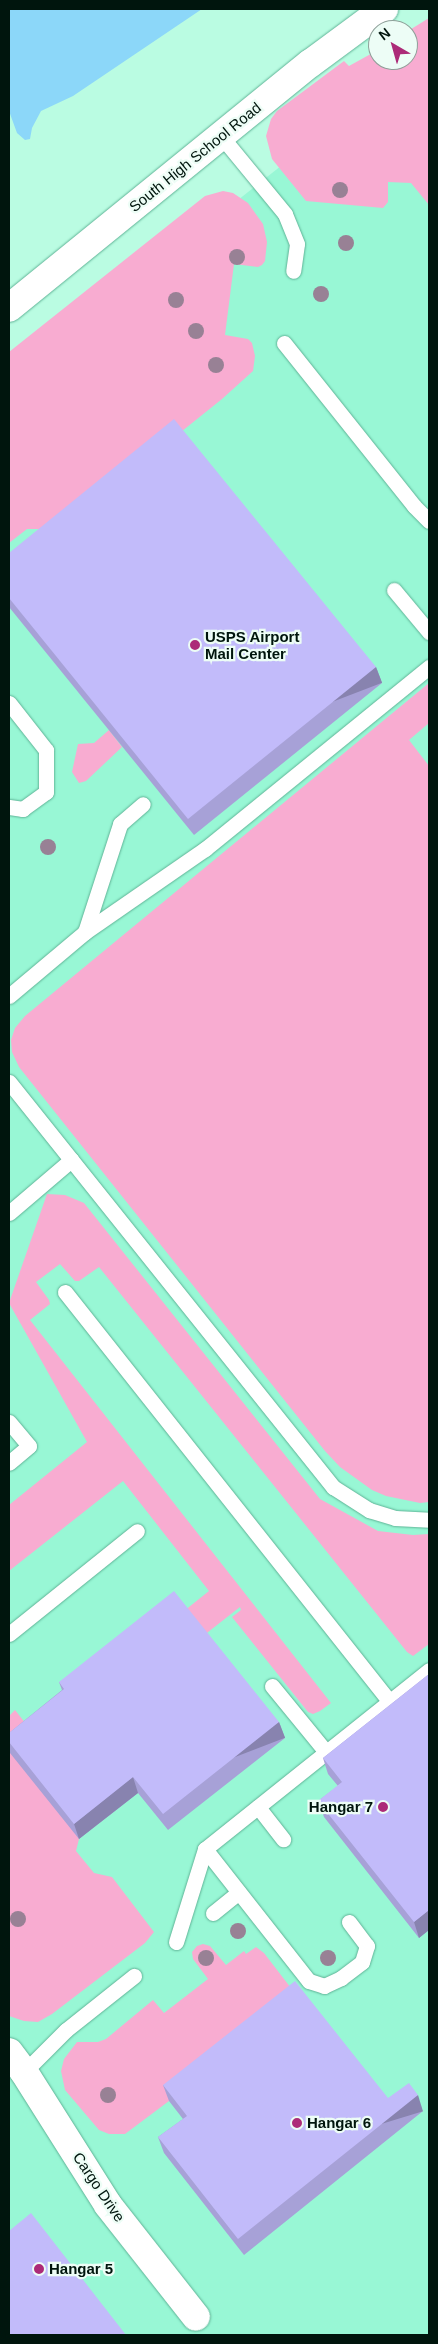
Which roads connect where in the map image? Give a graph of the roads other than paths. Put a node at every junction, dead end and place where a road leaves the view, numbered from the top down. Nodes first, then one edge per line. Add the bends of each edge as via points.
1 (384, 9) edge
2 (221, 136) junction
3 (293, 272) dead end
4 (9, 308) edge
5 (284, 343) dead end
6 (429, 521) edge
7 (394, 590) dead end
8 (429, 632) edge
9 (429, 667) edge
10 (9, 703) edge
11 (143, 804) dead end
12 (9, 807) edge
13 (85, 932) junction
14 (9, 996) edge
15 (9, 1082) edge
16 (71, 1160) junction
17 (9, 1213) edge
18 (65, 1292) dead end
19 (9, 1422) edge
20 (9, 1463) edge
21 (429, 1520) edge
22 (137, 1531) dead end
23 (9, 1634) edge
24 (429, 1670) edge
25 (272, 1686) dead end
26 (390, 1702) junction
27 (326, 1752) junction
28 (258, 1807) junction
29 (283, 1839) dead end
30 (204, 1849) junction
31 (238, 1892) junction
32 (213, 1912) dead end
33 (348, 1922) dead end
34 (176, 1942) dead end
35 (134, 1976) dead end
36 (16, 2062) edge
37 (196, 2317) dead end

1 - 2 street, South High School Road
2 - 3 lane via 285,214 297,244
2 - 4 street, South High School Road
5 - 6 lane
7 - 8 lane
9 - 13 lane via 205,849
10 - 12 lane via 46,750 46,792 23,809
11 - 13 lane via 120,824
13 - 14 lane
15 - 16 lane
16 - 17 lane
16 - 21 lane via 333,1487 369,1510 395,1518
18 - 26 lane
19 - 20 lane via 29,1446
22 - 23 lane
24 - 26 lane
25 - 27 lane
26 - 27 lane
27 - 28 lane
28 - 29 lane
28 - 30 lane
30 - 31 lane
30 - 34 lane
31 - 32 lane
31 - 33 lane via 310,1981 324,1986 362,1962 367,1946
35 - 36 lane via 66,2030
36 - 37 street, Cargo Drive via 108,2204

